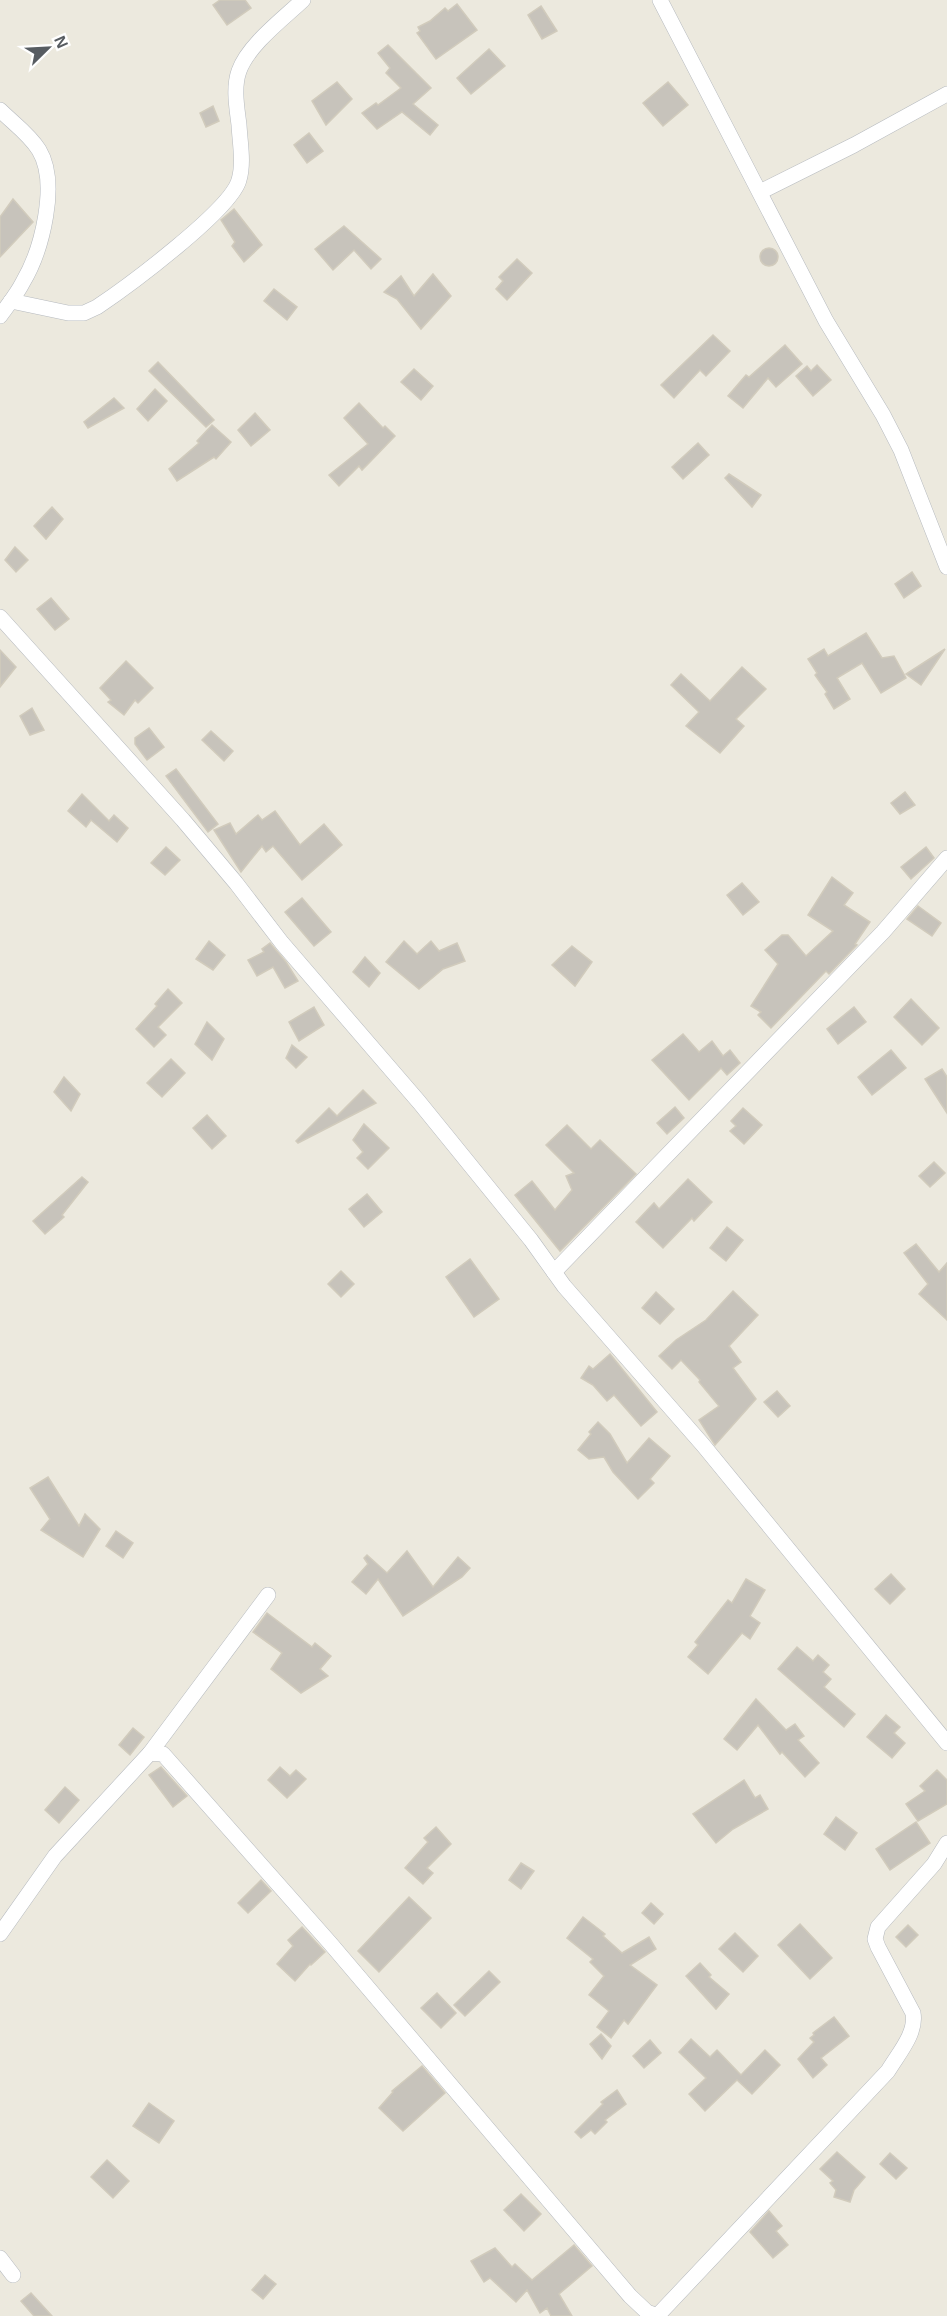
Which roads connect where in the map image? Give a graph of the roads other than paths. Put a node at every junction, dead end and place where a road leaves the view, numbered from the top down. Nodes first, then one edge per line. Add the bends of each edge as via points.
1 (303, 0) edge
2 (660, 0) edge
3 (947, 94) edge
4 (0, 110) edge
5 (760, 192) junction
6 (11, 301) junction
7 (0, 316) edge
8 (947, 567) edge
9 (0, 617) edge
10 (947, 858) edge
11 (554, 1272) junction
12 (268, 1595) dead end
13 (947, 1743) edge
14 (150, 1753) junction
15 (947, 1843) edge
16 (0, 1934) edge
17 (0, 2258) edge
18 (14, 2275) dead end

1 - 6 street via 245,58 239,71 236,99 242,163 239,181 218,210 97,307 84,313
2 - 5 street
3 - 5 street
4 - 6 street via 38,149 47,178 42,236 24,282
5 - 8 street via 826,321 902,450
6 - 7 street
9 - 11 street via 183,820 282,943 419,1102
10 - 11 street via 883,932
11 - 13 street via 703,1445
12 - 14 street
14 - 15 street via 163,1754 171,1761 630,2296 655,2315 888,2071 914,2028 914,2018 878,1947 878,1927 934,1864
14 - 16 street via 56,1856
17 - 18 street

